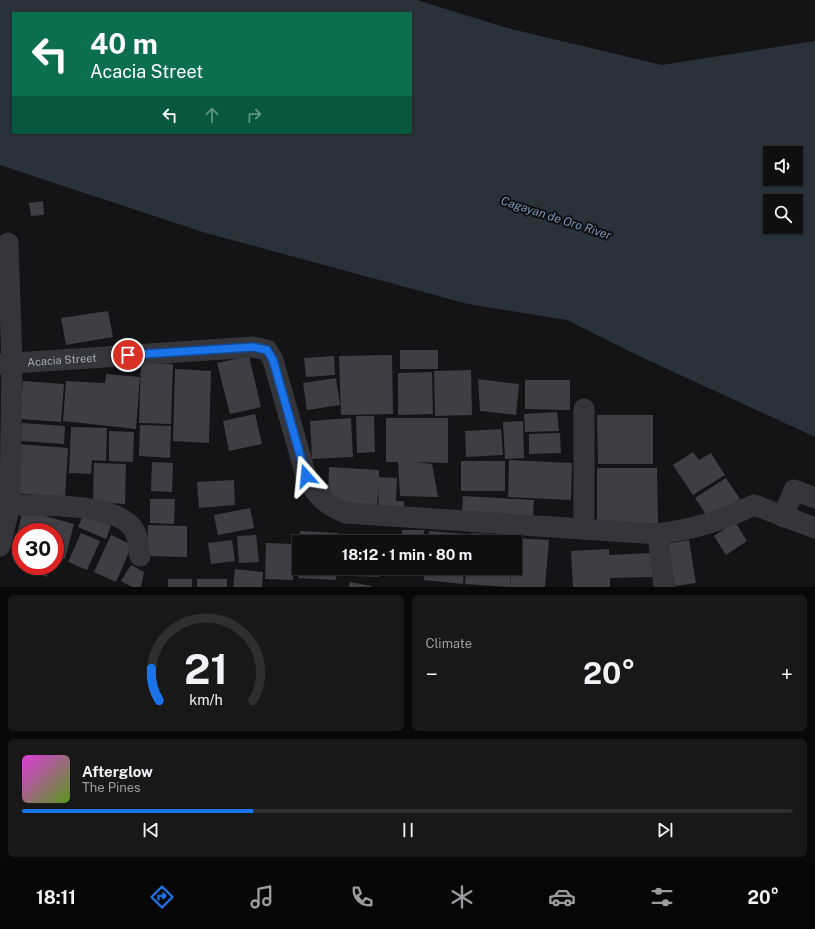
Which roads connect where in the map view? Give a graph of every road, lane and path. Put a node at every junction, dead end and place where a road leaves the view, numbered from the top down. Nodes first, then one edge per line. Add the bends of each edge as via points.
1 (8, 243) dead end
2 (6, 364) edge
3 (584, 409) dead end
4 (815, 498) edge
5 (10, 505) junction
6 (783, 517) junction
7 (815, 528) edge
8 (584, 529) junction
9 (658, 534) junction
10 (0, 546) edge
11 (140, 556) dead end
12 (664, 587) edge

1 - 2 street
2 - 5 street
2 - 8 street, Acacia Street via 253,347 267,350 273,360 306,476 314,491 332,508 358,515
3 - 8 street
4 - 6 street via 794,490
5 - 10 street
5 - 11 street via 60,506 105,512 132,526
6 - 7 street
6 - 9 street via 754,505 711,524
8 - 9 street
9 - 12 street

